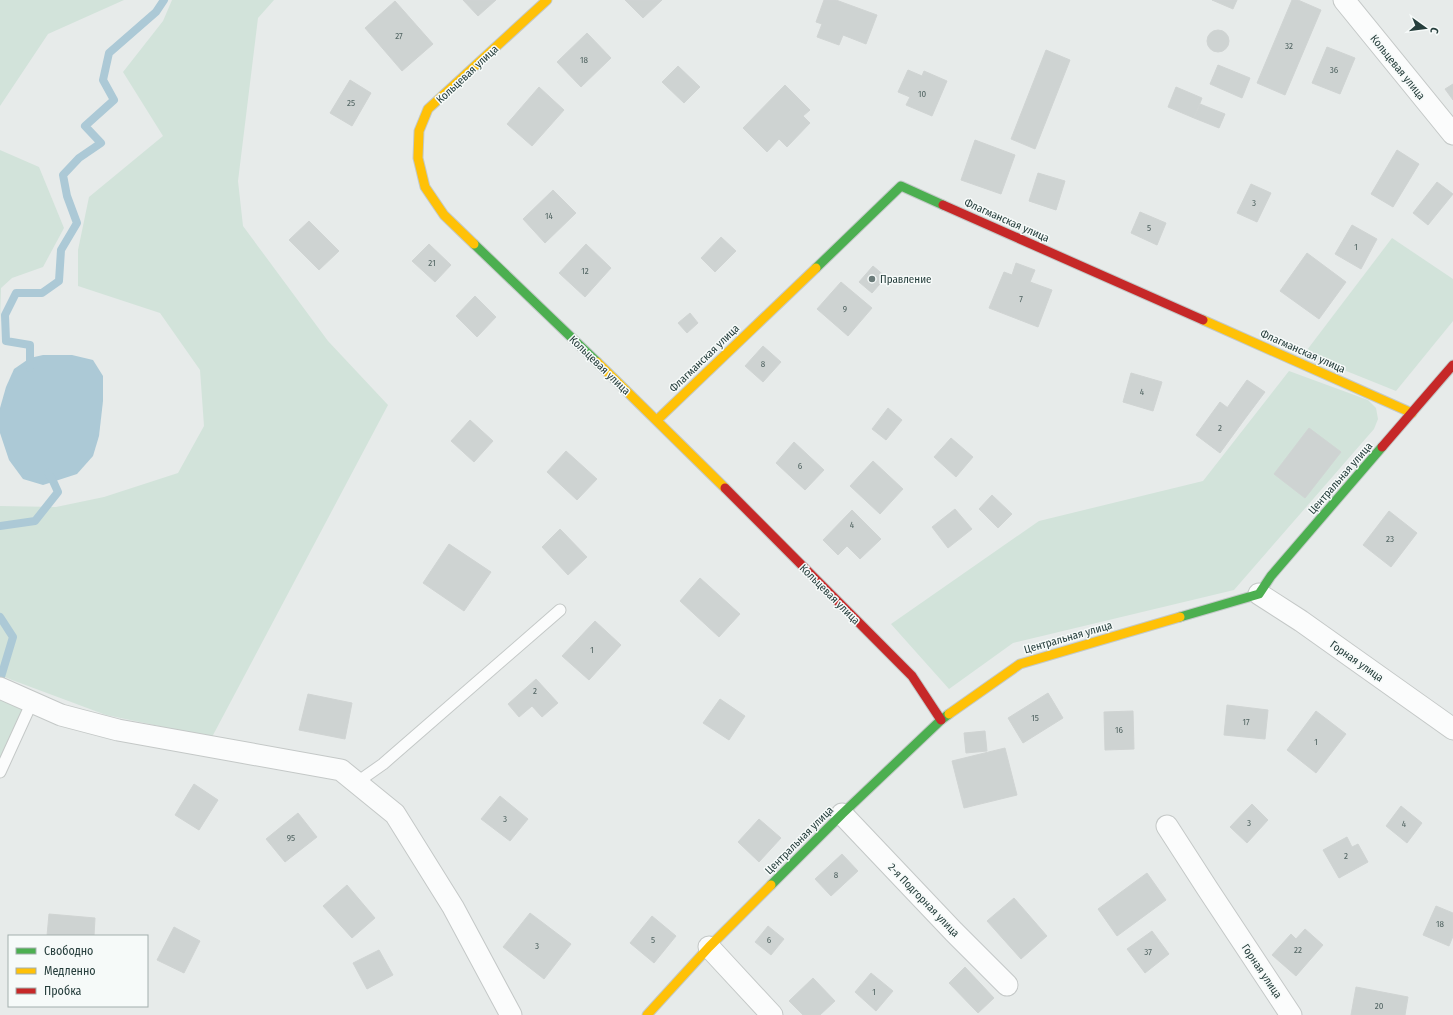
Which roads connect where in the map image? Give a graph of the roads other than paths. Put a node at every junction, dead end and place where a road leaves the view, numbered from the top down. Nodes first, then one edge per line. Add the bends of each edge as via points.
1 (547, 0) edge
2 (1344, 0) edge
3 (1453, 134) edge
4 (1453, 365) edge
5 (1412, 413) junction
6 (657, 420) junction
7 (1259, 594) junction
8 (560, 610) dead end
9 (0, 688) edge
10 (32, 702) junction
11 (941, 720) junction
12 (1453, 729) edge
13 (0, 772) edge
14 (356, 783) junction
15 (842, 814) junction
16 (1167, 826) dead end
17 (709, 947) junction
18 (1007, 985) dead end
19 (511, 1015) edge
20 (647, 1015) edge
21 (772, 1015) edge
22 (1291, 1015) edge

1 - 6 street, Кольцевая улица via 428,109 419,131 418,158 425,187 444,215
2 - 3 street, Кольцевая улица
4 - 5 street, Центральная улица
5 - 6 street, Флагманская улица via 902,186
5 - 7 street, Центральная улица via 1271,576
6 - 11 street, Кольцевая улица via 912,676
7 - 11 street, Центральная улица via 1020,664
7 - 12 street, Горная улица
8 - 14 lane via 383,764
9 - 10 street
10 - 13 lane
10 - 14 street via 61,714 118,730 340,770
11 - 15 street, Центральная улица
14 - 19 street via 395,814 453,907
15 - 17 street, Центральная улица
15 - 18 street, 2-я Подгорная улица
16 - 22 street, Горная улица
17 - 20 street, Центральная улица
17 - 21 street

